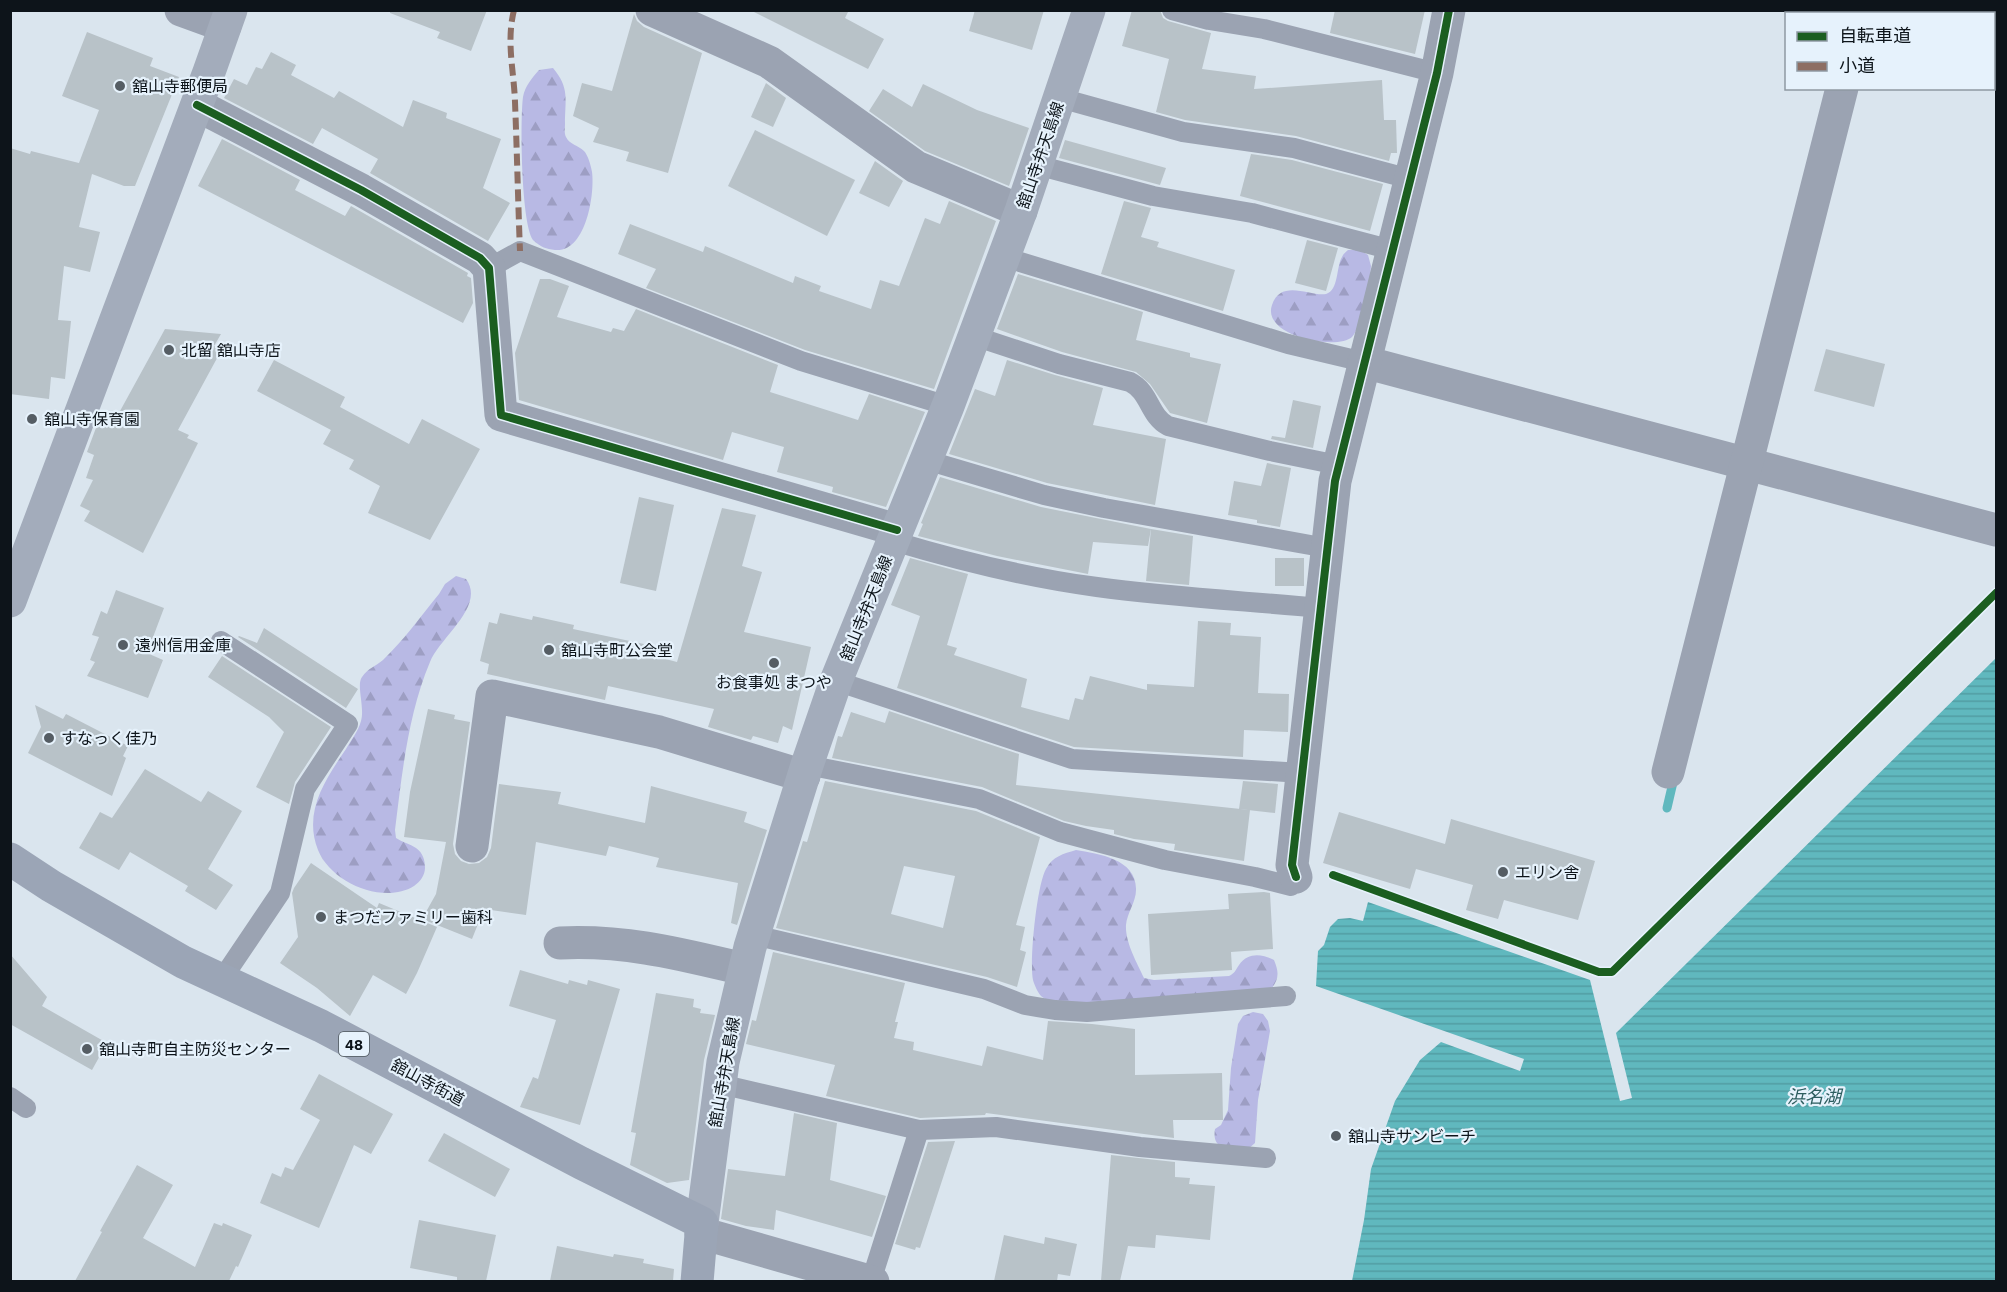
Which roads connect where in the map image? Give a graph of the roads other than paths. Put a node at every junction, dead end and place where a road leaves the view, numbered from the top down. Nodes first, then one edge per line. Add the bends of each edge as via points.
1 (181, 10) edge
2 (652, 10) edge
3 (1089, 10) edge
4 (1172, 10) edge
5 (1449, 10) edge
6 (228, 18) edge
7 (1437, 73) junction
8 (1841, 90) edge
9 (1060, 98) junction
10 (197, 105) junction
11 (1037, 165) junction
12 (1410, 179) junction
13 (1021, 211) junction
14 (1392, 250) junction
15 (1004, 257) junction
16 (489, 268) junction
17 (974, 336) junction
18 (1364, 362) junction
19 (948, 406) junction
20 (926, 460) junction
21 (1747, 463) junction
22 (1338, 465) junction
23 (1996, 530) edge
24 (895, 535) junction
25 (1327, 548) junction
26 (10, 601) edge
27 (1320, 608) junction
28 (221, 641) dead end
29 (836, 681) junction
30 (805, 770) junction
31 (1668, 772) dead end
32 (1302, 773) junction
33 (472, 846) dead end
34 (10, 859) edge
35 (1294, 882) joint
36 (754, 935) junction
37 (560, 943) dead end
38 (744, 969) junction
39 (222, 979) junction
40 (1286, 996) dead end
41 (720, 1084) junction
42 (919, 1130) junction
43 (1266, 1158) dead end
44 (701, 1228) junction
45 (697, 1281) edge
46 (872, 1281) edge

1 - 6 street
2 - 13 street via 769,62 916,166
3 - 9 main road, 舘山寺弁天島線
4 - 7 lane
5 - 7 street
6 - 10 main road
7 - 12 street
8 - 21 street
9 - 11 main road, 舘山寺弁天島線
9 - 12 lane via 1184,132 1294,148
10 - 16 street via 361,190 480,258
10 - 26 main road
11 - 13 main road, 舘山寺弁天島線
11 - 14 lane via 1153,196 1252,213
12 - 14 street
13 - 15 main road, 舘山寺弁天島線
14 - 18 street
15 - 17 main road, 舘山寺弁天島線
15 - 18 lane via 1288,344
16 - 19 lane via 520,250 801,361
16 - 24 street via 501,415
17 - 19 main road, 舘山寺弁天島線
17 - 22 lane via 1139,386 1154,415 1168,426
18 - 21 street
18 - 22 street
19 - 20 main road, 舘山寺弁天島線
20 - 24 main road, 舘山寺弁天島線
20 - 25 lane via 1044,495
21 - 23 street
21 - 31 street
22 - 25 street
24 - 27 lane via 954,559 1096,587
24 - 29 main road, 舘山寺弁天島線
25 - 27 street
27 - 32 street
28 - 39 lane via 348,724 305,789 280,893
29 - 30 main road, 舘山寺弁天島線
29 - 32 lane via 1072,759
30 - 33 street via 659,732 492,696
30 - 35 lane via 979,799 1060,832 1165,860
30 - 36 main road, 舘山寺弁天島線
32 - 35 street via 1292,865
34 - 39 main road, 舘山寺街道 / 48 via 173,956
36 - 38 main road, 舘山寺弁天島線
36 - 40 lane via 984,989 1025,1005 1055,1010 1087,1012
37 - 38 street via 634,945
38 - 41 main road, 舘山寺弁天島線
39 - 44 main road, 舘山寺街道 / 48 via 321,1026
41 - 42 lane
41 - 44 main road, 舘山寺弁天島線
42 - 43 lane via 996,1127 1140,1148
42 - 46 lane
44 - 45 main road
44 - 46 street

